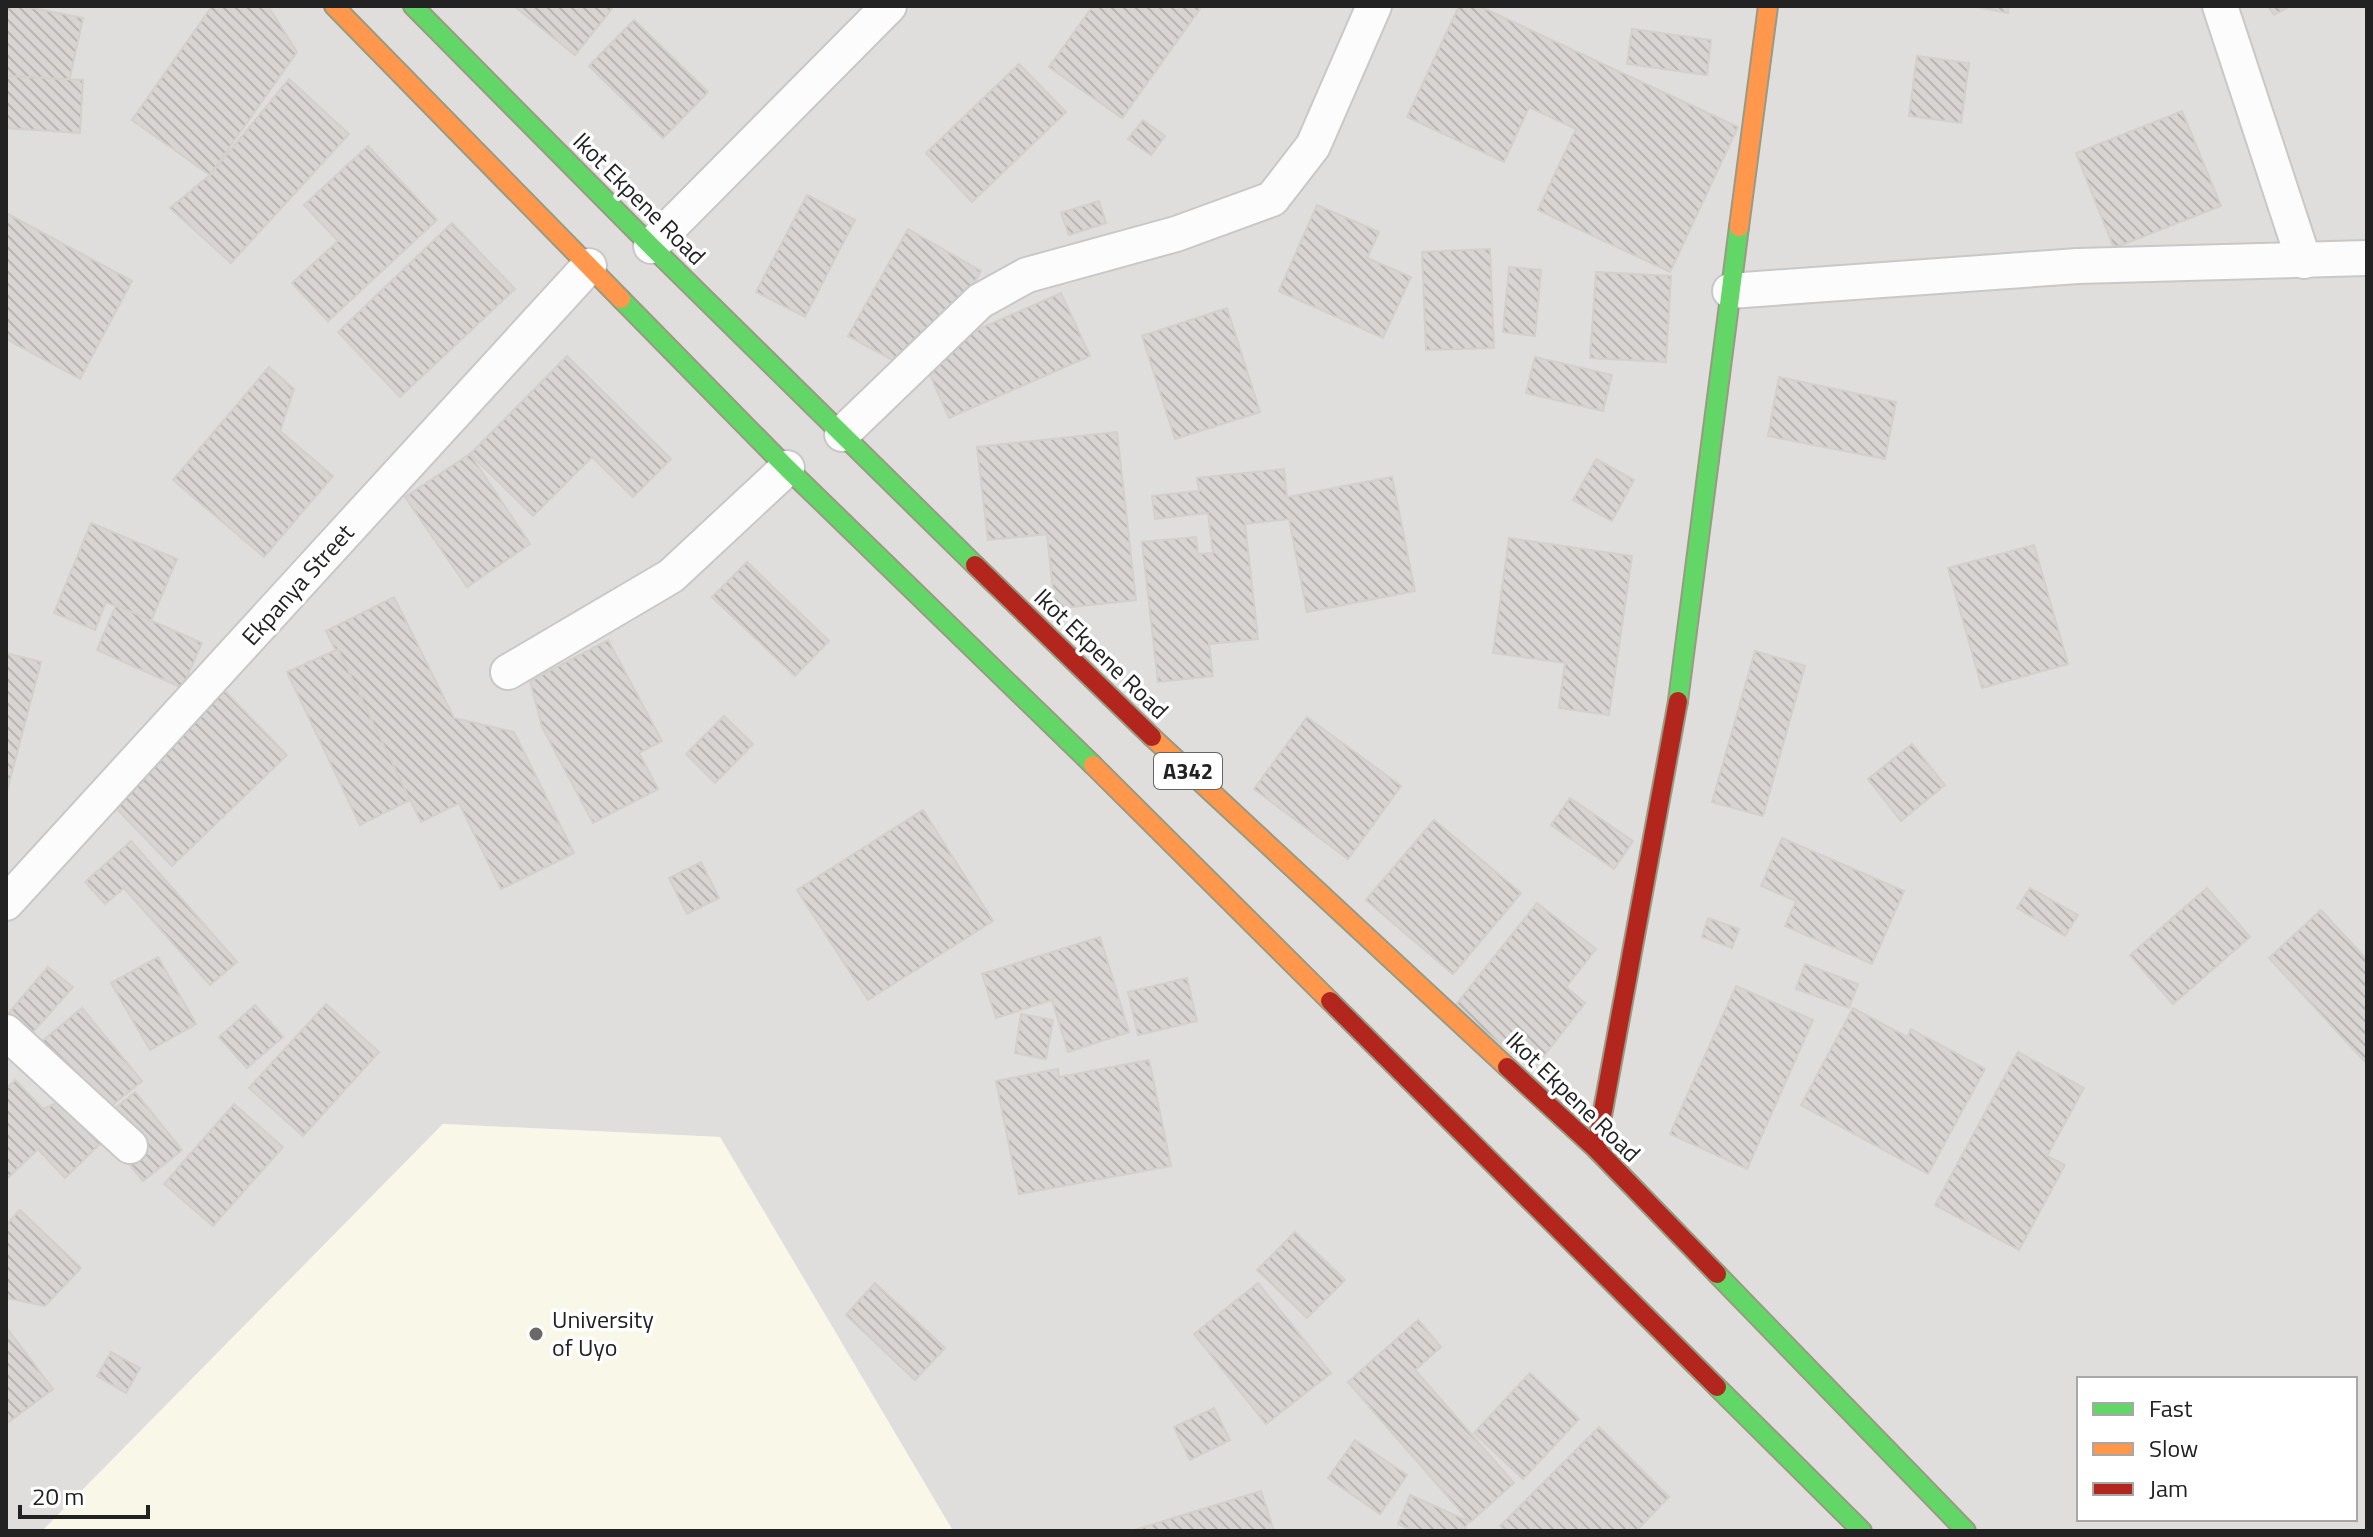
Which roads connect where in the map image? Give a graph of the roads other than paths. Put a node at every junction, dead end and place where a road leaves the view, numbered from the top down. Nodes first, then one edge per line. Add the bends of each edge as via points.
1 (334, 6) edge
2 (413, 6) edge
3 (889, 6) edge
4 (1374, 6) edge
5 (1768, 6) edge
6 (2220, 6) edge
7 (651, 246) junction
8 (2367, 258) edge
9 (2304, 261) junction
10 (589, 266) junction
11 (1730, 291) junction
12 (842, 434) junction
13 (787, 468) junction
14 (508, 672) dead end
15 (6, 903) edge
16 (6, 1032) edge
17 (130, 1146) dead end
18 (1596, 1149) junction
19 (1862, 1531) edge
20 (1966, 1531) edge

1 - 10 main road, A342
2 - 7 main road, Ikot Ekpene Road / A342
3 - 7 street
4 - 12 street via 1313,146 1272,199 1176,234 1027,275 980,301
5 - 11 main road
6 - 9 street
7 - 12 main road, Ikot Ekpene Road / A342
8 - 9 street
9 - 11 street via 2078,266
10 - 13 main road, A342
10 - 15 street, Ekpanya Street
11 - 18 main road via 1681,686
12 - 18 main road, Ikot Ekpene Road / A342 via 1106,705
13 - 14 street via 671,576
13 - 19 main road, A342 via 1074,736
16 - 17 street
18 - 20 main road, Ikot Ekpene Road / A342

